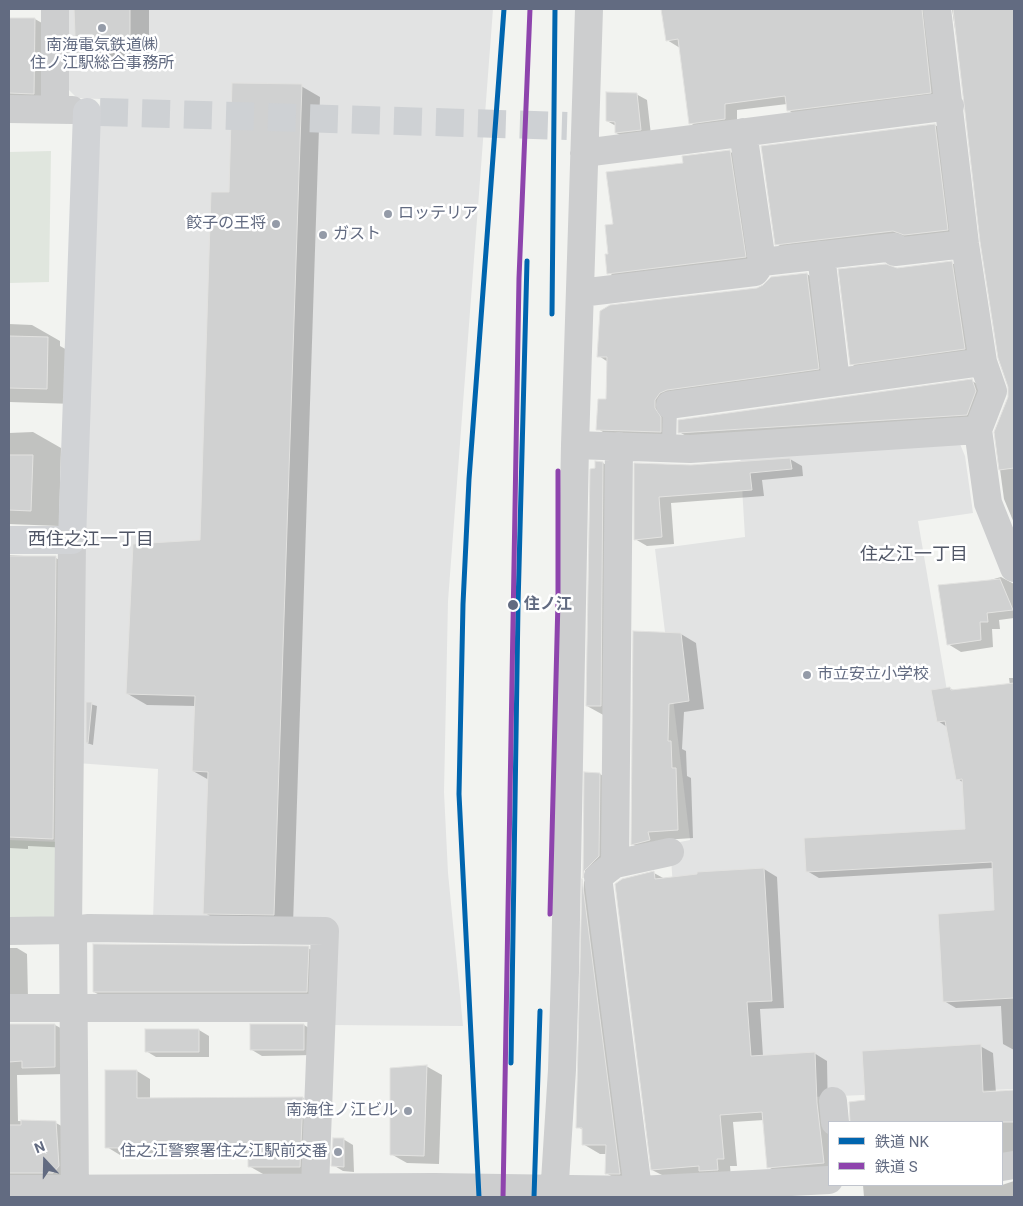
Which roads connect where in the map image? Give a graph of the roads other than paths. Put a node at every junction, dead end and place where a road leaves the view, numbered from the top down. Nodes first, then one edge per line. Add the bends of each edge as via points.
1 (55, 9) edge
2 (589, 9) edge
3 (936, 9) edge
4 (950, 106) junction
5 (9, 109) edge
6 (55, 109) junction
7 (743, 132) junction
8 (579, 135) junction
9 (965, 244) junction
10 (821, 255) junction
11 (762, 262) junction
12 (580, 293) junction
13 (984, 362) junction
14 (836, 382) junction
15 (1004, 390) edge
16 (670, 405) joint
17 (978, 430) junction
18 (575, 445) junction
19 (619, 446) junction
20 (669, 448) junction
21 (9, 540) edge
22 (72, 540) junction
23 (1014, 568) edge
24 (670, 852) dead end
25 (615, 864) junction
26 (71, 930) junction
27 (9, 931) edge
28 (9, 1008) edge
29 (73, 1008) junction
30 (322, 1008) junction
31 (813, 1186) edge
32 (315, 1187) junction
33 (9, 1189) edge
34 (436, 1192) edge
35 (75, 1193) edge
36 (554, 1193) edge
37 (639, 1194) edge

1 - 6 street
2 - 8 street
3 - 4 street
4 - 7 street
4 - 9 street
5 - 6 street
6 - 22 street via 93,112
7 - 8 street
7 - 11 street
8 - 12 street
9 - 10 street via 895,252 895,247
9 - 13 street
10 - 11 street
10 - 14 street
11 - 12 street via 755,272
12 - 18 street
13 - 14 street
13 - 15 street
14 - 16 street
15 - 17 street
16 - 20 lane
17 - 20 street
17 - 23 street via 988,503
18 - 19 street
18 - 36 street via 565,982
19 - 20 street
19 - 25 street
21 - 22 street
22 - 26 street
24 - 25 street
25 - 37 street via 598,877
26 - 27 street
26 - 29 street
26 - 30 street via 325,931
28 - 29 street
29 - 30 street
29 - 35 street
30 - 32 street
31 - 37 street
32 - 34 street
32 - 35 street
33 - 35 street
34 - 36 street
36 - 37 street

